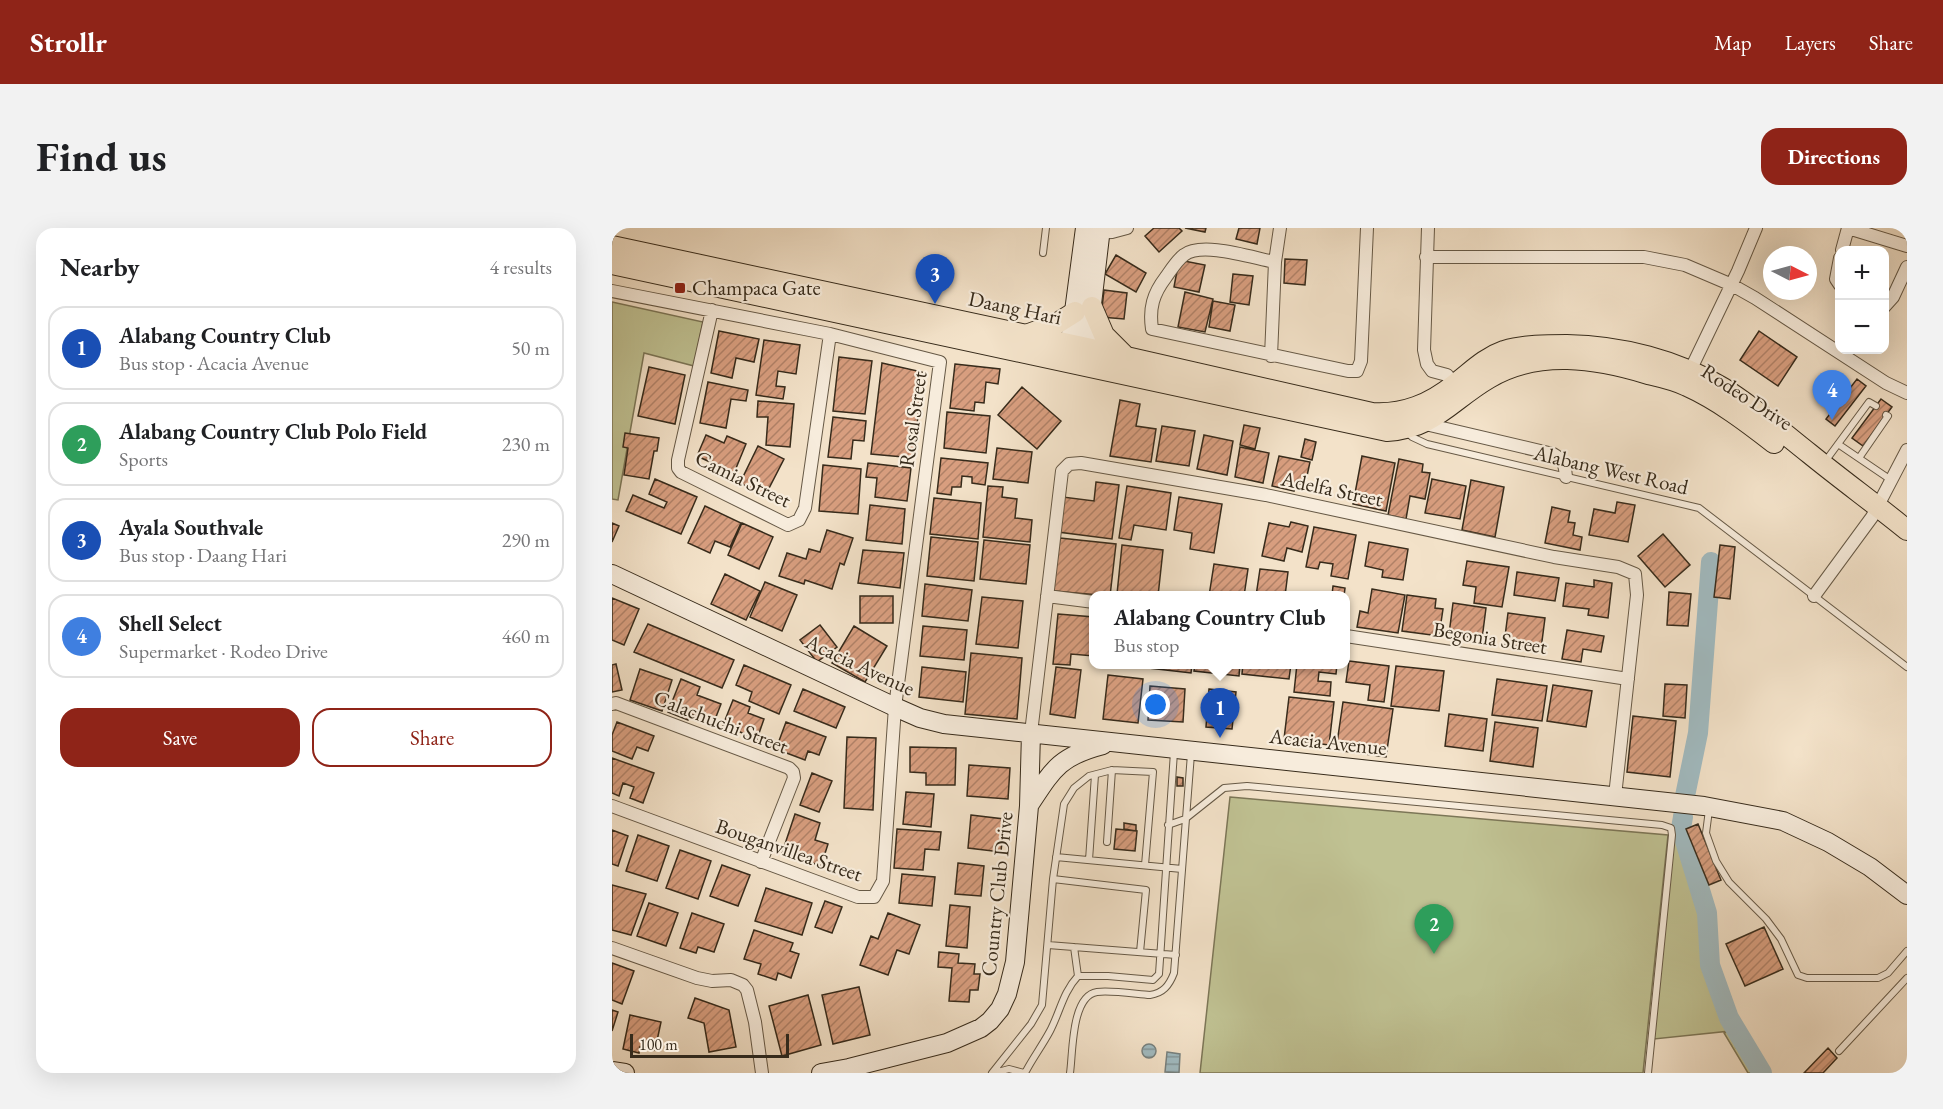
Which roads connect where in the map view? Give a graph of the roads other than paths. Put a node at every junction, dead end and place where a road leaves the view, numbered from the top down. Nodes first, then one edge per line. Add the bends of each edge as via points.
1 (1046, 228) edge
2 (1127, 228) edge
3 (1280, 228) edge
4 (1367, 228) edge
5 (1428, 228) edge
6 (1756, 228) edge
7 (1848, 228) edge
8 (1093, 230) edge
9 (612, 246) edge
10 (1843, 246) edge
11 (1907, 246) edge
12 (1043, 253) dead end
13 (1426, 257) junction
14 (1275, 262) junction
15 (612, 264) edge
16 (1907, 267) edge
17 (1732, 285) junction
18 (612, 291) edge
19 (1889, 301) edge
20 (1083, 309) junction
21 (712, 310) junction
22 (830, 334) junction
23 (1025, 335) junction
24 (1077, 354) junction
25 (1271, 356) junction
26 (1126, 357) junction
27 (1688, 378) junction
28 (1459, 391) junction
29 (1907, 393) edge
30 (1876, 406) dead end
31 (1886, 415) dead end
32 (1371, 420) junction
33 (1411, 427) junction
34 (1838, 444) junction
35 (1907, 450) edge
36 (1859, 458) junction
37 (1823, 465) junction
38 (1566, 477) junction
39 (1891, 480) junction
40 (1875, 512) junction
41 (1907, 530) edge
42 (1907, 546) edge
43 (612, 574) edge
44 (1047, 596) junction
45 (1814, 596) junction
46 (1089, 601) edge
47 (1350, 637) edge
48 (1907, 667) edge
49 (1628, 679) junction
50 (612, 704) edge
51 (895, 707) junction
52 (1031, 734) junction
53 (1114, 742) junction
54 (1183, 750) junction
55 (1112, 770) junction
56 (1095, 775) junction
57 (1615, 796) junction
58 (612, 806) edge
59 (1029, 806) junction
60 (1707, 806) junction
61 (1185, 819) junction
62 (1168, 825) junction
63 (1107, 842) dead end
64 (1056, 856) junction
65 (1089, 860) junction
66 (761, 862) junction
67 (1145, 865) junction
68 (1166, 867) junction
69 (1182, 869) junction
70 (1053, 879) junction
71 (1907, 895) edge
72 (1048, 945) junction
73 (1074, 947) junction
74 (612, 948) edge
75 (1907, 951) edge
76 (1140, 952) junction
77 (1160, 954) junction
78 (1176, 955) junction
79 (1078, 976) junction
80 (1907, 978) edge
81 (1839, 1051) dead end
82 (612, 1071) edge
83 (850, 1071) edge
84 (625, 1073) edge
85 (762, 1073) edge
86 (822, 1073) edge
87 (993, 1073) edge
88 (1024, 1073) edge
89 (1070, 1073) edge
90 (1648, 1073) edge

1 - 12 lane
2 - 8 street
3 - 14 street
4 - 25 street via 1361,361 1357,371
5 - 13 street
6 - 17 street
7 - 10 street
7 - 11 street
8 - 20 street
9 - 23 main road, Daang Hari
13 - 17 street via 1644,257 1685,265
13 - 28 street via 1425,357 1432,371 1447,375
14 - 25 street
14 - 25 street via 1206,249 1191,250 1155,290 1150,312 1152,329
15 - 24 main road, Daang Hari
16 - 19 street
17 - 27 street
17 - 29 street
18 - 21 street, Rosal Street
20 - 23 main road via 1046,329
20 - 24 street
20 - 26 main road via 1110,344
21 - 22 street, Rosal Street
21 - 22 street, Camia Street via 678,468 788,525 799,520 805,508
22 - 51 street, Rosal Street via 940,362
23 - 24 main road, Daang Hari
24 - 26 main road, Daang Hari
24 - 32 main road, Daang Hari
26 - 32 main road, Daang Hari
27 - 28 main road, Rodeo Drive via 1572,358 1508,368
27 - 37 main road, Rodeo Drive via 1724,389
27 - 40 main road, Rodeo Drive
28 - 33 main road, Rodeo Drive
28 - 33 main road, Rodeo Drive via 1425,404
30 - 34 lane via 1869,402 1859,422
31 - 36 lane
32 - 33 main road, Rodeo Drive via 1387,431
33 - 38 lane, Alabang West Road
33 - 38 street via 1553,454 1565,464
34 - 36 lane
34 - 37 lane
35 - 39 street
36 - 39 lane
37 - 40 main road, Rodeo Drive
38 - 45 lane, Alabang West Road via 1699,508
39 - 40 street
40 - 41 main road, Rodeo Drive
40 - 42 main road, Rodeo Drive
40 - 45 street
43 - 51 street, Acacia Avenue
44 - 46 street
44 - 49 street, Adelfa Street via 1062,471 1070,464 1081,463 1266,495 1618,567 1635,574 1637,595
44 - 52 street, Adelfa Street
45 - 48 lane, Alabang West Road
47 - 49 street, Begonia Street
49 - 57 street, Adelfa Street
50 - 66 street, Calachuchi Street via 793,772
51 - 52 street, Acacia Avenue via 944,724
51 - 66 street, Bouganvillea Street via 883,881 874,897 858,897
52 - 53 street, Acacia Avenue
52 - 59 street, Country Club Drive
53 - 54 street, Acacia Avenue
53 - 59 street via 1062,761
54 - 57 street, Acacia Avenue
54 - 61 lane
54 - 62 lane
55 - 56 lane
55 - 63 lane
55 - 67 lane via 1153,772
56 - 64 lane via 1074,788 1064,804
56 - 65 lane
57 - 60 street, Acacia Avenue
58 - 66 street, Bouganvillea Street
59 - 83 street, Country Club Drive via 1015,962 1000,1009 981,1028 947,1043
60 - 71 street, Acacia Avenue via 1783,821 1870,867
60 - 75 lane via 1706,833 1716,861 1729,882 1781,939 1798,975 1878,978 1888,973
61 - 62 lane
61 - 69 lane
61 - 90 lane via 1224,788 1247,786 1671,828
62 - 68 lane
64 - 65 lane
64 - 70 lane
65 - 67 lane
67 - 68 lane
68 - 69 lane
68 - 77 lane
69 - 78 lane
70 - 72 lane
70 - 76 lane via 1146,890
72 - 73 lane
72 - 87 lane via 1042,1005
73 - 76 lane
73 - 79 lane
74 - 85 street via 697,978 731,980 743,985 755,1022
76 - 77 lane
77 - 78 lane
77 - 79 lane via 1159,975 1154,980
78 - 89 lane via 1174,974 1157,994 1096,992 1084,1000 1074,1031
79 - 88 lane via 1066,991 1050,1031
80 - 81 lane
82 - 84 street
83 - 86 street, Country Club Drive
87 - 88 lane via 1009,1069

